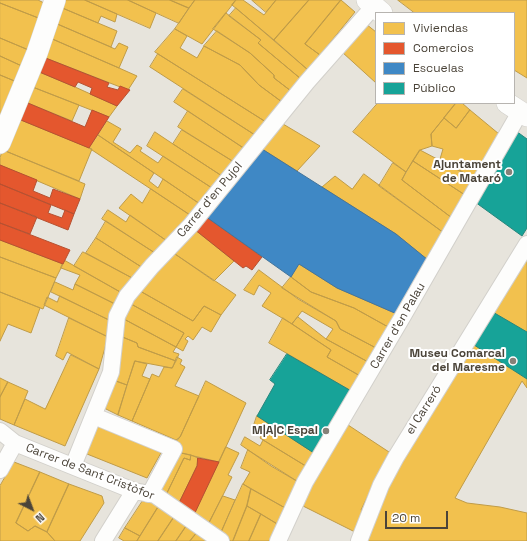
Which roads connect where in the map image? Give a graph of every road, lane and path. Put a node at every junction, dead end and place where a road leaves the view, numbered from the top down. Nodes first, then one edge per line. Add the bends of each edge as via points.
1 (55, 0) edge
2 (374, 6) edge
3 (518, 110) edge
4 (0, 142) edge
5 (527, 244) edge
6 (94, 416) junction
7 (0, 431) edge
8 (15, 443) junction
9 (72, 466) junction
10 (0, 470) edge
11 (141, 492) junction
12 (103, 541) edge
13 (221, 541) edge
14 (278, 541) edge
15 (359, 541) edge

1 - 4 street via 38,53
2 - 6 street, Carrer d'en Pujol via 307,82 191,225 127,296 118,316 111,372
3 - 14 street, Carrer d'en Palau via 404,316 305,482
5 - 15 street, el Carreró via 396,457 381,485
6 - 9 street, Carrer d'en Pujol
6 - 11 street via 174,449 152,490
7 - 8 street, Carrer de Sant Cristòfor
8 - 9 street, Carrer de Sant Cristòfor
8 - 10 street
9 - 11 street, Carrer de Sant Cristòfor
11 - 12 street
11 - 13 street, Carrer de Sant Cristòfor via 155,495

